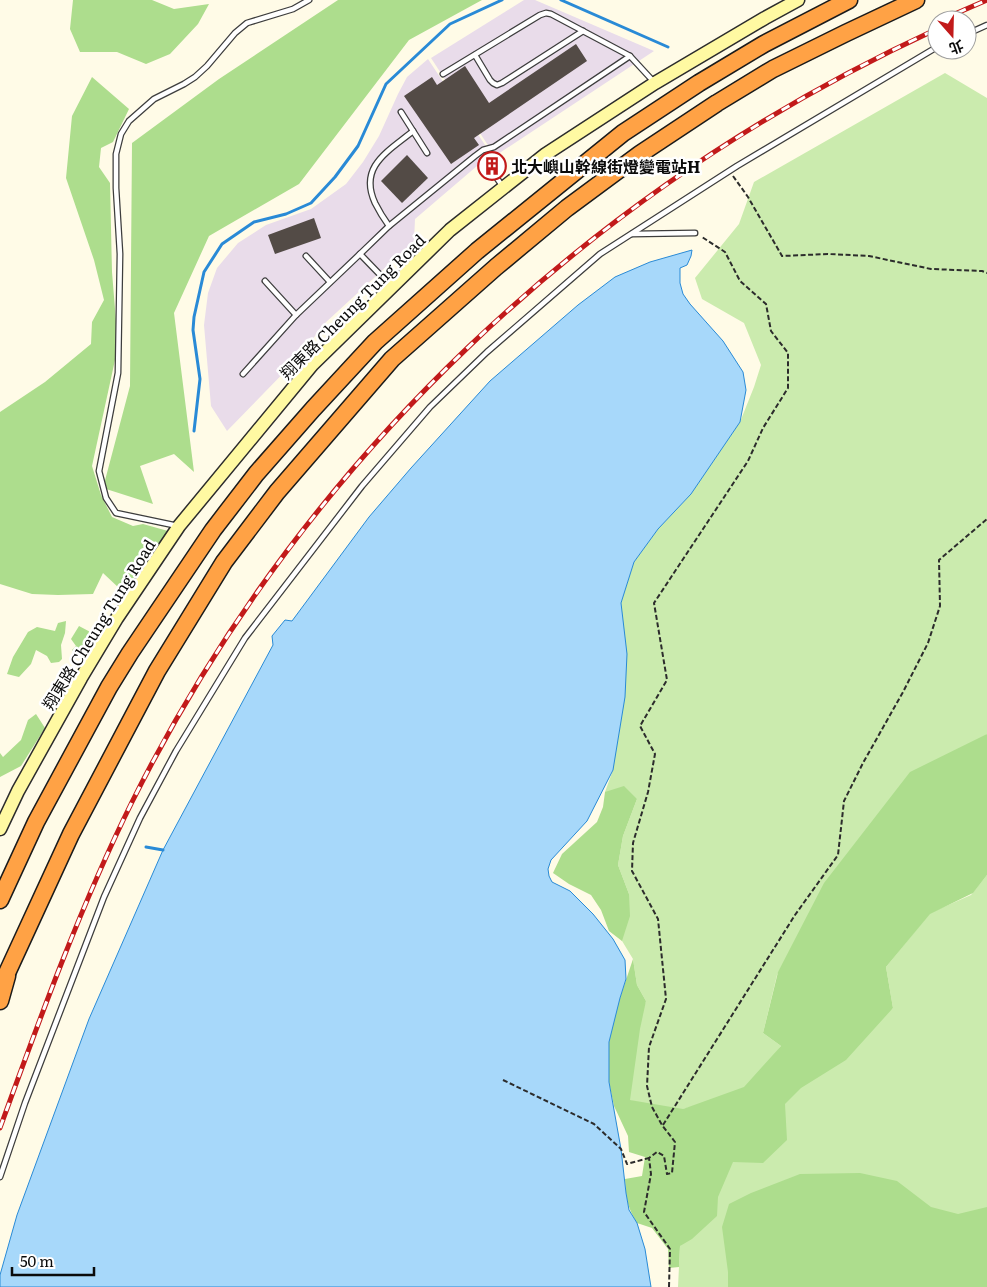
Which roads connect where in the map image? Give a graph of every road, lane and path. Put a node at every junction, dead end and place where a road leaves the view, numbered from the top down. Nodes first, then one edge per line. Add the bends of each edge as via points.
1 (309, 0) edge
2 (798, 0) edge
3 (849, 0) edge
4 (916, 0) edge
5 (583, 30) junction
6 (927, 53) edge
7 (475, 55) junction
8 (630, 56) junction
9 (443, 74) dead end
10 (655, 83) junction
11 (401, 112) dead end
12 (413, 131) junction
13 (427, 153) dead end
14 (730, 171) junction
15 (494, 174) dead end
16 (504, 188) junction
17 (389, 226) junction
18 (696, 232) joint
19 (631, 234) junction
20 (360, 254) junction
21 (306, 256) dead end
22 (987, 273) edge
23 (265, 281) dead end
24 (330, 282) junction
25 (392, 287) junction
26 (296, 315) junction
27 (243, 374) dead end
28 (987, 519) edge
29 (179, 526) junction
30 (0, 829) edge
31 (0, 900) edge
32 (4, 979) edge
33 (0, 1001) edge
34 (503, 1080) dead end
35 (662, 1125) junction
36 (649, 1158) junction
37 (0, 1177) edge
38 (669, 1287) edge

1 - 29 lane via 293,9 247,23 195,77 154,99 129,121 121,134 116,154 120,254 118,373 99,471 106,498 116,513
2 - 10 main road, 翔東路 Cheung Tung Road
3 - 31 highway via 764,44 623,133 477,251 375,342 229,508 130,653 36,822
4 - 32 highway via 773,70 640,154 566,208 392,359 276,492 224,562 133,716 71,834
5 - 7 lane via 546,13
5 - 7 lane via 497,85 490,80
5 - 8 lane
6 - 14 lane
7 - 9 lane
8 - 10 lane
8 - 17 lane via 494,146 483,150
10 - 16 main road, 翔東路 Cheung Tung Road via 546,154
11 - 12 lane
12 - 13 lane
12 - 17 lane via 381,158 371,174 371,193
14 - 19 lane
14 - 22 path via 782,256 869,256 930,269
15 - 16 lane
16 - 25 main road, 翔東路 Cheung Tung Road via 450,230
17 - 20 lane
18 - 19 lane
18 - 35 path via 725,252 740,281 766,304 770,331 788,353 788,388 748,460 654,603 667,680 640,726 654,754 648,792 632,843 632,870 658,919 666,999 649,1047 648,1086 652,1107
19 - 37 lane via 600,254 487,352 430,407 362,486 245,638 176,751 140,818 104,897
20 - 24 lane
20 - 25 lane
21 - 24 lane
23 - 26 lane
24 - 26 lane
25 - 29 main road, 翔東路 Cheung Tung Road via 312,365
26 - 27 lane
28 - 35 path via 939,560 940,606 928,643 844,801 838,855 795,915
29 - 30 main road, 翔東路 Cheung Tung Road via 81,678
32 - 33 highway
34 - 36 path via 594,1124 621,1149 627,1164
35 - 36 path via 675,1142 672,1174 667,1174 664,1156 657,1152
36 - 38 path via 651,1174 644,1212 670,1249

